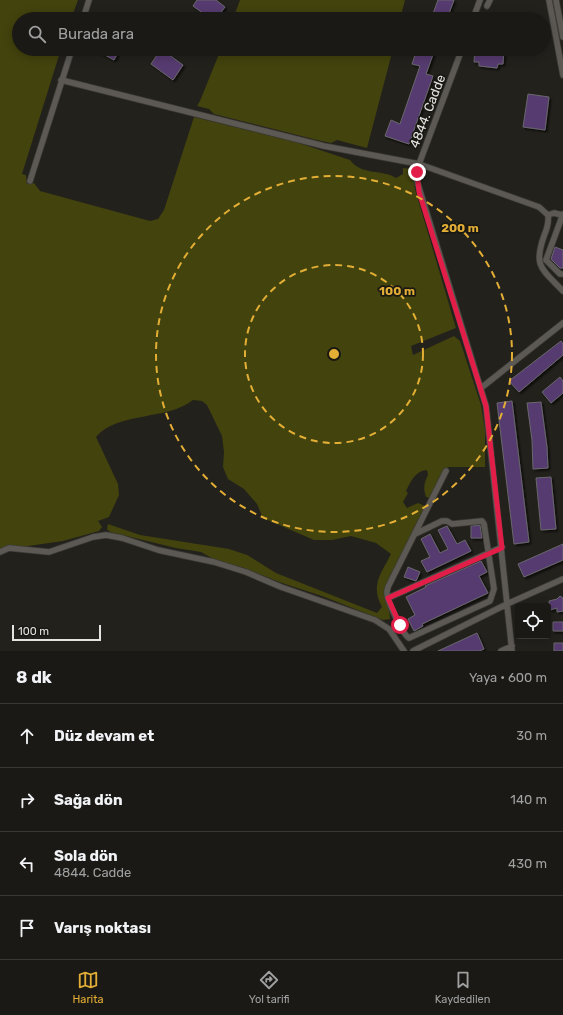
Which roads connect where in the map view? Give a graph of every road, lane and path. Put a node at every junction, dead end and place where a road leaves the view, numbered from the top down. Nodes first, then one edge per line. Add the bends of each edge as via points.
1 (90, 0) edge
2 (480, 0) edge
3 (549, 0) edge
4 (556, 0) edge
5 (86, 12) edge
6 (476, 12) edge
7 (563, 37) edge
8 (70, 56) edge
9 (459, 56) edge
10 (563, 75) edge
11 (61, 80) junction
12 (419, 164) junction
13 (30, 181) dead end
14 (563, 214) edge
15 (548, 215) junction
16 (563, 274) edge
17 (563, 291) edge
18 (563, 324) edge
19 (481, 388) junction
20 (446, 471) dead end
21 (415, 534) junction
22 (502, 548) junction
23 (0, 552) edge
24 (488, 553) junction
25 (563, 579) edge
26 (388, 598) junction
27 (507, 604) junction
28 (512, 649) edge
29 (404, 651) edge
30 (413, 651) edge
31 (501, 651) edge

1 - 5 street
2 - 6 street
3 - 10 street
4 - 7 street
8 - 11 street
9 - 12 street, 4844. Cadde
11 - 12 street via 324,146
11 - 13 street
12 - 15 street via 539,207
12 - 19 street, 4844. Cadde via 419,192
14 - 15 street
14 - 16 street via 546,260
15 - 17 street via 548,226 539,249 539,263
18 - 19 street
19 - 22 street, 4844. Cadde via 486,406
20 - 21 street
21 - 24 street via 442,521 452,524 482,521
21 - 26 street via 389,585
22 - 24 street
22 - 27 street, 4844. Cadde
23 - 29 street via 10,548 49,552 93,537 106,535 122,538 158,550 246,572 375,620 389,629
24 - 26 street
24 - 26 street via 494,590 490,601 412,638 406,637
25 - 27 street
27 - 28 street, 4844. Cadde
27 - 30 street
28 - 31 street

